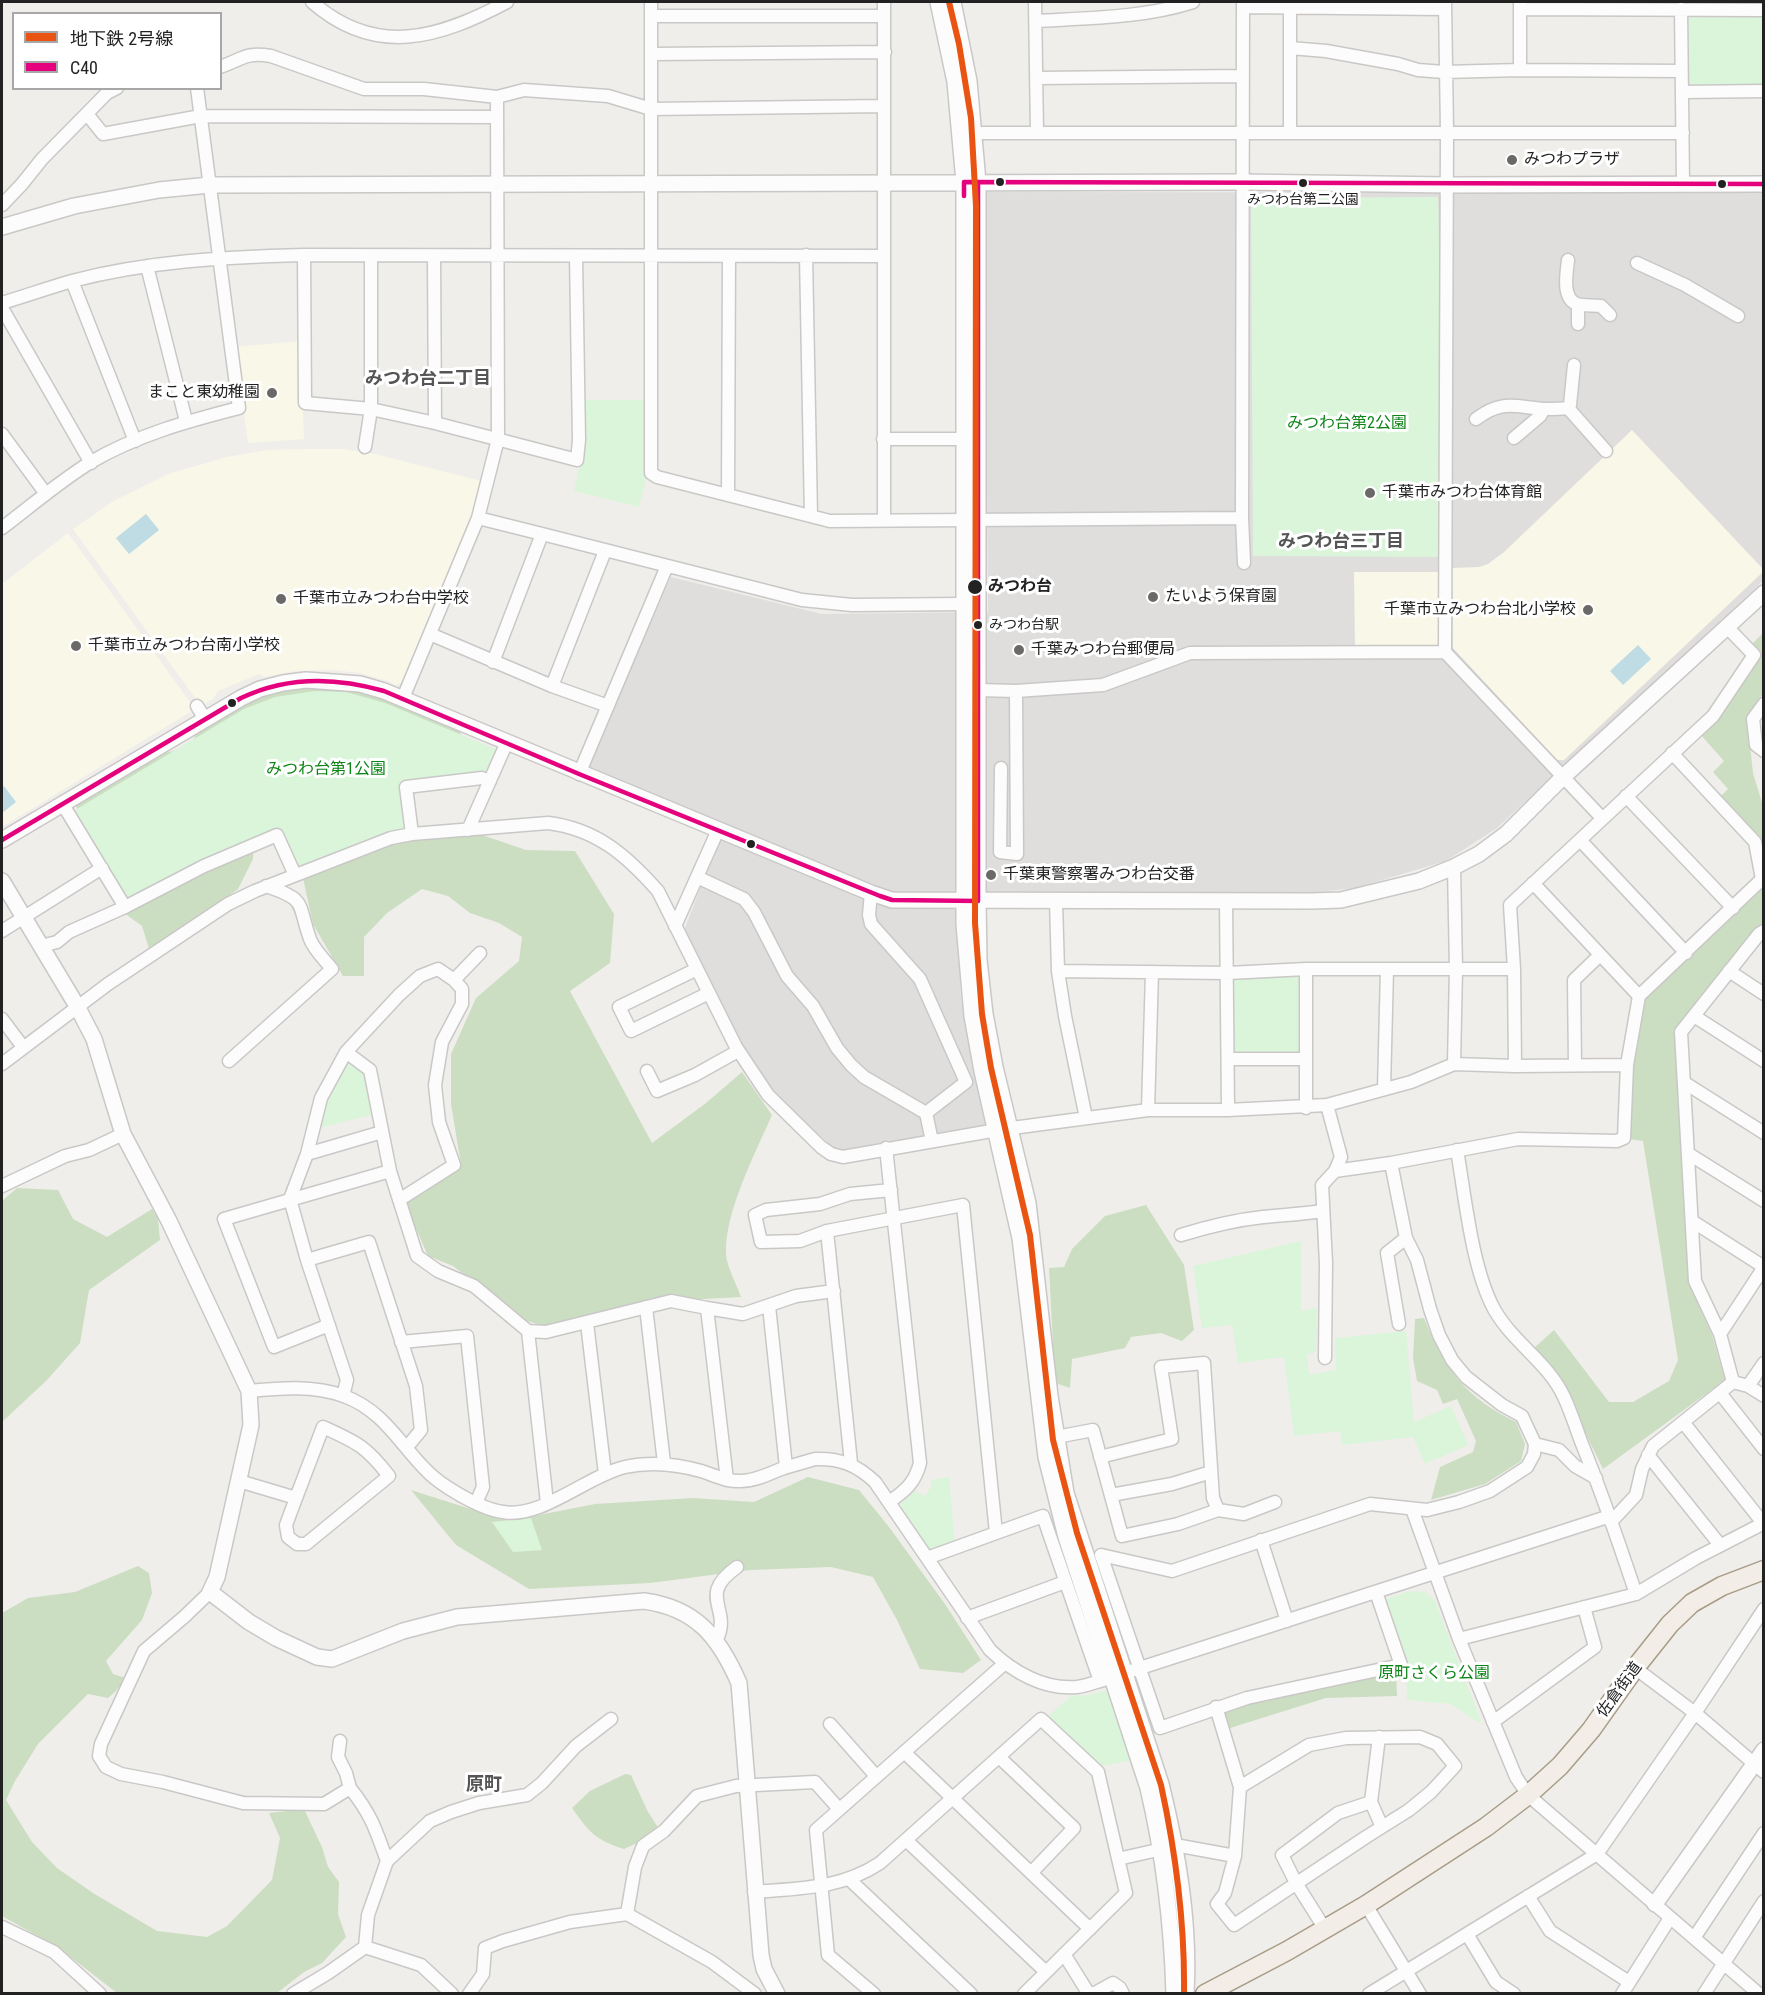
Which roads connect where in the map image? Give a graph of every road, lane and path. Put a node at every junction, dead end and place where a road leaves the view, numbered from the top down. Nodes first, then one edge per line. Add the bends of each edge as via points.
1 (312, 2) edge
2 (507, 2) edge
3 (651, 2) edge
4 (884, 2) edge
5 (938, 2) edge
6 (953, 2) edge
7 (1035, 2) edge
8 (1193, 2) edge
9 (1243, 4) edge
10 (1375, 5) edge
11 (1408, 5) edge
12 (1444, 5) edge
13 (1520, 5) edge
14 (1727, 5) edge
15 (1290, 8) junction
16 (1682, 9) junction
17 (1764, 10) edge
18 (651, 16) junction
19 (884, 16) junction
20 (1036, 21) junction
21 (1290, 48) junction
22 (885, 52) junction
23 (651, 54) junction
24 (222, 66) edge
25 (1521, 70) junction
26 (1681, 71) junction
27 (1444, 72) junction
28 (1243, 76) junction
29 (1036, 78) junction
30 (113, 90) edge
31 (197, 90) edge
32 (1764, 91) edge
33 (1682, 92) junction
34 (497, 97) junction
35 (884, 106) junction
36 (651, 109) junction
37 (87, 114) junction
38 (201, 116) junction
39 (497, 117) junction
40 (1447, 132) junction
41 (974, 133) junction
42 (1037, 133) junction
43 (1242, 133) junction
44 (1290, 133) junction
45 (1683, 133) junction
46 (971, 182) junction
47 (1242, 182) junction
48 (498, 183) junction
49 (652, 183) junction
50 (883, 183) junction
51 (1683, 184) junction
52 (1764, 184) edge
53 (210, 185) junction
54 (1447, 185) junction
55 (2, 205) edge
56 (2, 227) edge
57 (304, 255) junction
58 (651, 255) junction
59 (806, 255) junction
60 (371, 256) junction
61 (434, 256) junction
62 (497, 256) junction
63 (576, 256) junction
64 (729, 256) junction
65 (883, 256) junction
66 (219, 258) junction
67 (1568, 260) dead end
68 (1637, 263) dead end
69 (147, 266) junction
70 (72, 281) junction
71 (2, 303) edge
72 (1578, 304) junction
73 (2, 308) edge
74 (1610, 315) dead end
75 (1738, 316) dead end
76 (1578, 324) dead end
77 (1574, 365) dead end
78 (1568, 408) junction
79 (371, 409) junction
80 (1544, 409) junction
81 (1476, 419) dead end
82 (186, 421) junction
83 (435, 423) junction
84 (2, 434) edge
85 (1514, 438) dead end
86 (498, 439) junction
87 (883, 439) junction
88 (965, 439) junction
89 (135, 441) junction
90 (364, 447) dead end
91 (1606, 451) dead end
92 (91, 462) junction
93 (46, 494) junction
94 (728, 494) junction
95 (811, 516) junction
96 (478, 518) junction
97 (1242, 518) junction
98 (884, 520) junction
99 (971, 520) junction
100 (2, 528) edge
101 (542, 534) junction
102 (605, 550) junction
103 (1244, 563) dead end
104 (667, 566) junction
105 (1764, 593) edge
106 (963, 604) junction
107 (1727, 627) junction
108 (430, 634) junction
109 (1445, 652) junction
110 (493, 662) junction
111 (552, 686) junction
112 (978, 690) junction
113 (1016, 691) junction
114 (403, 698) junction
115 (1764, 705) edge
116 (608, 706) junction
117 (507, 742) junction
118 (1764, 751) edge
119 (1672, 753) junction
120 (1001, 768) dead end
121 (579, 774) junction
122 (1563, 777) junction
123 (490, 781) junction
124 (1626, 796) junction
125 (62, 804) junction
126 (1602, 818) junction
127 (468, 830) junction
128 (718, 830) junction
129 (412, 834) junction
130 (2, 840) edge
131 (1580, 840) junction
132 (1455, 867) junction
133 (102, 868) junction
134 (295, 875) junction
135 (697, 877) junction
136 (2, 881) edge
137 (1533, 883) junction
138 (266, 886) junction
139 (871, 893) junction
140 (971, 901) junction
141 (1056, 901) junction
142 (1226, 902) junction
143 (125, 907) junction
144 (1733, 908) junction
145 (23, 916) junction
146 (675, 926) junction
147 (2, 930) edge
148 (1764, 931) edge
149 (41, 946) junction
150 (480, 953) dead end
151 (1686, 953) junction
152 (1600, 955) junction
153 (697, 969) junction
154 (1306, 969) junction
155 (1387, 969) junction
156 (1456, 969) junction
157 (1514, 969) junction
158 (1058, 971) junction
159 (1729, 971) junction
160 (1152, 972) junction
161 (1228, 973) junction
162 (454, 980) junction
163 (709, 993) junction
164 (1764, 994) edge
165 (1639, 996) junction
166 (77, 1006) junction
167 (1694, 1016) junction
168 (2, 1019) edge
169 (23, 1047) junction
170 (738, 1051) junction
171 (346, 1052) junction
172 (1228, 1059) junction
173 (1306, 1059) junction
174 (229, 1061) dead end
175 (1764, 1061) edge
176 (2, 1064) edge
177 (1454, 1064) junction
178 (1575, 1065) junction
179 (1626, 1065) junction
180 (1515, 1066) junction
181 (646, 1071) dead end
182 (1685, 1083) junction
183 (1384, 1089) junction
184 (1327, 1105) junction
185 (1306, 1107) junction
186 (1149, 1110) junction
187 (1228, 1110) junction
188 (926, 1113) junction
189 (1086, 1118) junction
190 (1004, 1130) junction
191 (382, 1132) junction
192 (1764, 1132) edge
193 (123, 1134) junction
194 (932, 1141) junction
195 (886, 1148) junction
196 (1457, 1150) junction
197 (307, 1154) junction
198 (1689, 1154) junction
199 (1391, 1163) junction
200 (390, 1171) junction
201 (1335, 1171) junction
202 (2, 1186) edge
203 (891, 1190) junction
204 (290, 1199) junction
205 (399, 1200) junction
206 (1764, 1201) edge
207 (1323, 1211) junction
208 (894, 1218) junction
209 (1692, 1221) junction
210 (827, 1231) junction
211 (1181, 1235) dead end
212 (1406, 1238) junction
213 (307, 1260) junction
214 (1764, 1267) edge
215 (834, 1291) junction
216 (768, 1306) junction
217 (646, 1307) junction
218 (707, 1308) junction
219 (587, 1323) junction
220 (1399, 1324) dead end
221 (329, 1325) junction
222 (528, 1330) junction
223 (1720, 1334) junction
224 (401, 1342) junction
225 (1325, 1358) dead end
226 (1764, 1363) edge
227 (1733, 1382) junction
228 (1748, 1386) junction
229 (249, 1391) junction
230 (1720, 1393) junction
231 (1764, 1395) edge
232 (343, 1396) junction
233 (1683, 1422) junction
234 (1056, 1437) junction
235 (1535, 1443) junction
236 (407, 1447) junction
237 (1764, 1449) edge
238 (1648, 1455) junction
239 (1100, 1457) junction
240 (664, 1463) junction
241 (851, 1464) junction
242 (786, 1467) junction
243 (1211, 1472) junction
244 (605, 1474) junction
245 (1596, 1478) junction
246 (727, 1480) junction
247 (239, 1481) junction
248 (1111, 1495) junction
249 (296, 1498) junction
250 (889, 1502) junction
251 (1275, 1502) dead end
252 (476, 1503) junction
253 (547, 1503) junction
254 (1412, 1509) junction
255 (1218, 1510) junction
256 (1610, 1519) junction
257 (1763, 1523) edge
258 (996, 1533) junction
259 (1262, 1540) junction
260 (1720, 1545) junction
261 (927, 1558) junction
262 (737, 1567) dead end
263 (1764, 1570) edge
264 (1434, 1574) junction
265 (1065, 1582) junction
266 (210, 1592) junction
267 (1376, 1592) junction
268 (1636, 1594) junction
269 (1584, 1607) junction
270 (1764, 1609) edge
271 (967, 1618) junction
272 (1287, 1621) junction
273 (717, 1639) junction
274 (1459, 1639) junction
275 (1004, 1664) junction
276 (1635, 1668) junction
277 (1120, 1675) junction
278 (1216, 1707) junction
279 (1695, 1713) junction
280 (611, 1719) dead end
281 (1493, 1722) junction
282 (830, 1724) dead end
283 (1380, 1737) junction
284 (340, 1741) dead end
285 (1764, 1750) edge
286 (904, 1752) junction
287 (999, 1757) junction
288 (1759, 1768) edge
289 (876, 1776) junction
290 (746, 1786) junction
291 (1240, 1787) junction
292 (350, 1788) junction
293 (1528, 1795) junction
294 (952, 1798) junction
295 (1371, 1802) junction
296 (839, 1809) junction
297 (1382, 1827) junction
298 (1764, 1833) edge
299 (906, 1840) junction
300 (1168, 1847) junction
301 (1597, 1854) junction
302 (1235, 1856) junction
303 (1118, 1859) junction
304 (387, 1861) junction
305 (1031, 1873) junction
306 (850, 1880) junction
307 (1296, 1883) junction
308 (821, 1886) junction
309 (754, 1892) junction
310 (1528, 1896) junction
311 (1655, 1904) junction
312 (1366, 1905) junction
313 (1762, 1906) edge
314 (627, 1914) junction
315 (1670, 1918) junction
316 (2, 1927) edge
317 (1090, 1929) junction
318 (1325, 1929) junction
319 (1467, 1934) junction
320 (1694, 1938) junction
321 (365, 1947) junction
322 (1064, 1954) junction
323 (1723, 1964) junction
324 (1406, 1971) junction
325 (1046, 1972) junction
326 (1629, 1982) junction
327 (100, 1994) edge
328 (293, 1994) edge
329 (452, 1994) edge
330 (469, 1994) edge
331 (755, 1994) edge
332 (777, 1994) edge
333 (874, 1994) edge
334 (971, 1994) edge
335 (1024, 1994) edge
336 (1093, 1994) edge
337 (1123, 1994) edge
338 (1174, 1994) edge
339 (1186, 1994) edge
340 (1204, 1994) edge
341 (1369, 1994) edge
342 (1420, 1994) edge
343 (1514, 1994) edge
344 (1622, 1994) edge
345 (1704, 1994) edge
346 (1759, 1994) edge

1 - 2 street via 358,31 392,37 440,32
3 - 18 street
4 - 19 street
5 - 46 street
6 - 41 street via 969,81
7 - 20 street
8 - 20 street via 1120,16
9 - 15 street
9 - 28 street
10 - 11 street
10 - 15 street
11 - 12 street
12 - 27 street
13 - 16 street
13 - 25 street
14 - 16 street
14 - 17 street
15 - 21 street
16 - 26 street
18 - 19 street
18 - 23 street
19 - 22 street
20 - 29 street
21 - 27 street
21 - 44 street
22 - 23 street
22 - 35 street
23 - 36 street
24 - 34 street via 256,54 364,89 424,89
25 - 26 street
25 - 27 street
26 - 33 street
27 - 40 street
28 - 29 street
28 - 43 street
29 - 42 street
30 - 37 street
31 - 38 street
32 - 33 street
33 - 45 street
34 - 36 street via 524,90 608,96
34 - 39 street
35 - 36 street
35 - 50 street
36 - 49 street
37 - 38 street via 103,134
37 - 55 street
38 - 39 street
38 - 53 street
39 - 48 street
40 - 44 street
40 - 45 street
40 - 54 street
41 - 42 street
41 - 46 street
42 - 43 street
43 - 44 street
43 - 47 street
45 - 51 street
46 - 47 street
46 - 50 street
46 - 88 street
46 - 99 street
47 - 54 street
47 - 97 street
48 - 49 street
48 - 53 street
48 - 62 street
49 - 50 street
49 - 58 street
50 - 65 street
51 - 52 street
51 - 54 street
53 - 56 street via 74,206
53 - 66 street
54 - 109 street
57 - 60 street
57 - 66 street
57 - 79 street via 304,403
58 - 63 street
58 - 64 street
58 - 94 street via 651,473
59 - 64 street
59 - 65 street
59 - 95 street
60 - 61 street
60 - 79 street
61 - 62 street
61 - 83 street
62 - 63 street
62 - 86 street
63 - 86 street via 577,460
64 - 94 street
65 - 87 street
66 - 69 street
66 - 82 street via 239,408
67 - 72 street via 1568,295
68 - 75 street
69 - 70 street
69 - 82 street
70 - 71 street
70 - 89 street
72 - 74 street via 1601,306
72 - 76 street
73 - 92 street
77 - 78 street
78 - 80 street
78 - 91 street
79 - 83 street
79 - 90 street
80 - 81 street via 1507,404
80 - 85 street
82 - 89 street
83 - 86 street
84 - 93 street
86 - 96 street
87 - 88 street
87 - 98 street
88 - 99 street
89 - 92 street
92 - 93 street
93 - 100 street
94 - 95 street
95 - 98 street via 830,521
96 - 101 street
96 - 108 street
97 - 99 street
97 - 103 street
98 - 99 street
99 - 106 street
99 - 112 street
101 - 102 street
101 - 110 street
102 - 104 street
102 - 111 street
104 - 106 street via 828,604
104 - 116 street
105 - 107 street
106 - 140 street
107 - 119 street via 1754,655 1713,716
107 - 122 street
108 - 110 street
108 - 114 street
109 - 113 street via 1190,652 1103,685
109 - 122 street
110 - 111 street
111 - 116 street
112 - 113 street
112 - 140 street
113 - 120 street via 1017,854 1000,852
114 - 117 street
114 - 125 street via 360,684 306,680 260,689 201,713
115 - 118 street via 1753,719 1756,745
116 - 121 street
117 - 121 street
117 - 123 street
119 - 124 street
119 - 144 street via 1755,842 1762,879
121 - 128 street
122 - 126 street
122 - 132 street via 1506,834
123 - 127 street
123 - 129 street via 482,778 406,787
124 - 126 street
124 - 144 street
125 - 130 street
125 - 133 street
126 - 131 street
127 - 129 street
127 - 146 street via 548,823 588,833 639,870 658,891
128 - 135 street
128 - 139 street
129 - 134 street via 371,845
131 - 137 street
131 - 151 street
132 - 142 street via 1419,881 1341,900
132 - 156 street
133 - 143 street
133 - 145 street
134 - 138 street
134 - 143 street via 277,835 204,866
135 - 146 street
135 - 188 street via 744,899 787,976 813,1006 851,1065 864,1077
136 - 145 street
137 - 152 street
137 - 157 street via 1510,905
138 - 166 street via 228,904
138 - 174 street via 291,895 301,906 311,942 332,969
139 - 140 street via 892,900
139 - 188 street via 871,924 920,979 966,1082
140 - 141 street
140 - 190 street
141 - 142 street
141 - 158 street
142 - 161 street
143 - 149 street via 69,932 57,942
144 - 151 street
145 - 147 street
145 - 149 street
146 - 153 street
148 - 159 street
149 - 166 street
150 - 162 street
151 - 165 street
152 - 165 street
152 - 178 street via 1574,980
153 - 163 street
153 - 163 street via 619,1007 631,1031
154 - 155 street
154 - 161 street
154 - 173 street
155 - 156 street
155 - 183 street
156 - 157 street
156 - 177 street
157 - 180 street
158 - 160 street
158 - 189 street
159 - 164 street
159 - 167 street
160 - 161 street
160 - 186 street
161 - 172 street
162 - 171 street via 438,969 420,976
162 - 205 street via 462,989 462,1004 442,1042 435,1085 439,1122 454,1165
163 - 170 street
165 - 179 street
166 - 169 street
166 - 193 street via 96,1046
167 - 175 street
167 - 182 street via 1681,1032
168 - 169 street
169 - 176 street
170 - 181 street via 695,1076 657,1091
170 - 195 street via 768,1095 831,1154 843,1157
171 - 191 street via 370,1070
171 - 197 street via 321,1098
172 - 173 street
172 - 187 street
173 - 185 street
177 - 180 street
177 - 183 street
178 - 179 street
178 - 180 street
179 - 196 street via 1624,1138 1518,1139
182 - 192 street
182 - 198 street
183 - 184 street
184 - 185 street
184 - 201 street via 1341,1157
185 - 187 street
186 - 187 street
186 - 189 street
188 - 194 street
189 - 190 street
190 - 194 street
190 - 234 street via 1028,1203
190 - 277 street via 1046,1457 1066,1537
191 - 197 street
191 - 200 street
193 - 202 street
193 - 229 street via 170,1221
194 - 195 street
195 - 203 street
196 - 199 street
196 - 245 street via 1477,1261 1494,1309 1514,1338 1554,1377
197 - 204 street
198 - 206 street
198 - 209 street
199 - 201 street
199 - 212 street
200 - 204 street
200 - 205 street
201 - 207 street via 1322,1185
203 - 208 street
203 - 210 street via 850,1194 820,1204 766,1210 755,1215 761,1242 800,1241
204 - 213 street
204 - 221 street via 224,1219 274,1347
205 - 222 street via 417,1256 438,1271 474,1286
207 - 211 street via 1262,1217
207 - 225 street
208 - 210 street
208 - 250 street via 920,1463 910,1486
208 - 258 street via 963,1205
209 - 214 street
209 - 223 street via 1695,1281
210 - 215 street
212 - 220 street via 1387,1253
212 - 235 street via 1417,1260 1439,1335 1452,1360 1482,1391 1521,1416
213 - 221 street
213 - 224 street via 369,1242
214 - 223 street
215 - 216 street via 796,1296
215 - 241 street
216 - 218 street via 743,1314
216 - 242 street
217 - 218 street via 671,1301
217 - 219 street
217 - 240 street
218 - 246 street
219 - 222 street via 546,1332
219 - 244 street
221 - 232 street via 346,1380
222 - 253 street
223 - 227 street
224 - 236 street via 416,1386 421,1430
224 - 252 street via 467,1336 483,1487
226 - 228 street
227 - 228 street
227 - 230 street
228 - 231 street
229 - 232 street via 287,1387
229 - 247 street via 251,1425
230 - 233 street
230 - 237 street
232 - 236 street via 389,1426
233 - 238 street via 1653,1446
233 - 257 street
234 - 239 street via 1093,1430
234 - 277 street via 1066,1493
235 - 245 street via 1559,1450 1575,1466
235 - 254 street via 1527,1467 1490,1491 1427,1510
236 - 252 street via 434,1478
238 - 256 street via 1636,1495
238 - 260 street
239 - 243 street via 1172,1439 1161,1367 1203,1363
239 - 248 street
240 - 244 street via 635,1465
240 - 246 street
241 - 242 street via 822,1459
241 - 250 street via 875,1482
242 - 246 street via 753,1479
243 - 248 street
243 - 255 street
244 - 253 street
245 - 256 street
247 - 249 street
247 - 266 street
248 - 255 street via 1122,1536 1178,1524
249 - 249 street via 323,1427 358,1443 389,1476 306,1544 297,1544 288,1537 286,1525
250 - 261 street
251 - 255 street via 1244,1514
252 - 253 street via 503,1512 536,1509
254 - 259 street via 1370,1504
254 - 264 street
256 - 264 street
256 - 268 street
257 - 260 street
258 - 261 street
258 - 265 street via 1043,1516
259 - 272 street
259 - 277 street via 1172,1571 1101,1555
260 - 268 street
261 - 271 street
262 - 273 street via 724,1576 716,1593 721,1630
263 - 276 main road, 佐倉街道 via 1692,1603
264 - 267 street
264 - 274 street
265 - 271 street
265 - 277 street
266 - 273 street via 276,1638 317,1657 333,1659 403,1631 457,1617 644,1601 680,1611
266 - 292 street via 144,1651 100,1744 99,1756 106,1767 243,1803 324,1804
267 - 272 street
267 - 278 street via 1401,1665
268 - 269 street
269 - 274 street
269 - 281 street via 1595,1647
270 - 279 street
271 - 275 street
272 - 277 street
273 - 290 street via 739,1683
274 - 281 street
275 - 277 street via 1027,1677 1061,1686 1077,1687
275 - 286 street
276 - 279 street
276 - 293 main road, 佐倉街道 via 1591,1730
277 - 278 street via 1160,1728
277 - 300 street via 1148,1788
278 - 291 street
279 - 288 street
279 - 301 street
280 - 304 street via 576,1746 527,1795 479,1803 430,1821
281 - 293 street via 1516,1777
282 - 289 street
283 - 291 street via 1309,1745
283 - 295 street
283 - 297 street via 1419,1737 1437,1744 1455,1766 1431,1792
284 - 292 street via 338,1757
285 - 288 street
286 - 289 street
286 - 294 street
287 - 294 street
287 - 303 street via 1041,1719 1098,1772
287 - 305 street via 1074,1828
288 - 311 street
289 - 296 street
290 - 296 street via 815,1782
290 - 309 street
290 - 314 street via 697,1796 664,1832 643,1846
291 - 302 street
292 - 304 street via 374,1823
293 - 301 street
293 - 312 main road, 佐倉街道
294 - 299 street
294 - 305 street
295 - 297 street
295 - 307 street via 1338,1813 1282,1855
296 - 308 street via 816,1830
297 - 307 street
298 - 320 street
299 - 306 street via 880,1863
299 - 325 street
300 - 302 street
300 - 303 street
300 - 338 street
300 - 339 street via 1183,1901 1188,1961
301 - 310 street
301 - 311 street
302 - 307 street via 1225,1893 1217,1904 1234,1925
303 - 317 street via 1126,1893
304 - 321 street via 368,1915
305 - 317 street
306 - 308 street
306 - 334 street
307 - 318 street
308 - 309 street
308 - 333 street via 828,1955
309 - 332 street via 760,1954
310 - 319 street
310 - 326 street via 1550,1931
311 - 315 street
312 - 318 main road, 佐倉街道
312 - 324 street
313 - 323 street
314 - 330 street via 570,1922 485,1948 483,1974
314 - 331 street via 712,1962
315 - 320 street
315 - 326 street
316 - 327 street via 54,1952
317 - 322 street
318 - 340 main road, 佐倉街道
319 - 324 street
319 - 343 street via 1496,1982
320 - 323 street
321 - 328 street
321 - 329 street via 421,1965
322 - 325 street
322 - 336 street via 1087,1991
323 - 345 street
323 - 346 street
324 - 341 street
324 - 342 street
325 - 335 street
326 - 344 street
336 - 337 street via 1113,1983

